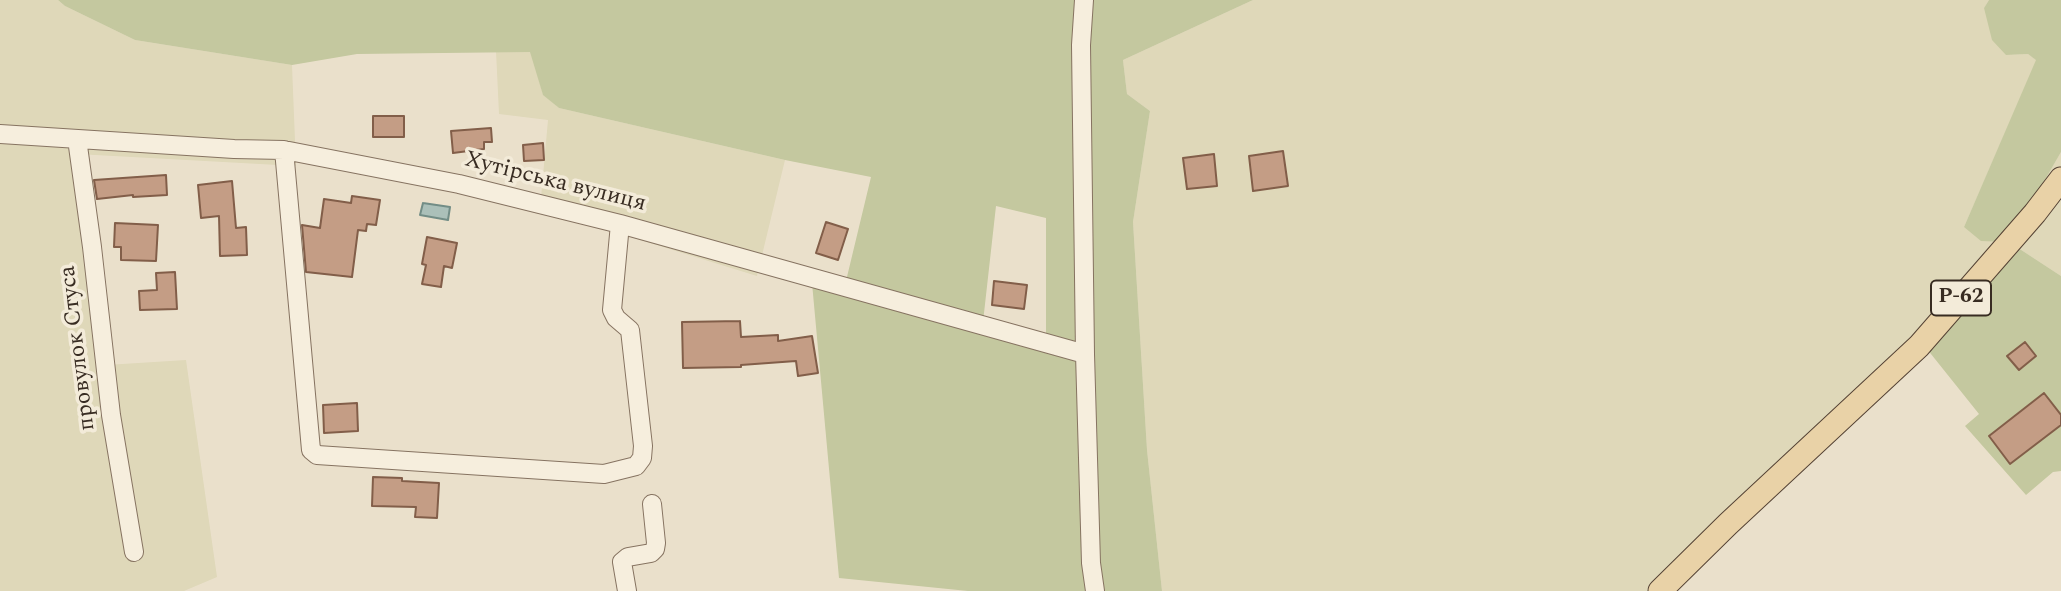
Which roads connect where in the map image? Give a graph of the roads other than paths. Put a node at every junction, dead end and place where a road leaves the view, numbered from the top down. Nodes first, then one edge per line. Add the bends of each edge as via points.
1 (1084, 0) edge
2 (0, 134) edge
3 (76, 138) junction
4 (285, 150) junction
5 (2061, 178) edge
6 (620, 224) junction
7 (1085, 355) junction
8 (652, 504) dead end
9 (134, 552) dead end
10 (627, 591) edge
11 (1095, 591) edge
12 (1660, 591) edge

1 - 7 street
2 - 3 street, Хутірська вулиця
3 - 4 street, Хутірська вулиця
3 - 9 street, провулок Стуса via 111,415
4 - 6 street, Хутірська вулиця via 459,184
4 - 6 street via 311,450 317,455 604,474 636,466 643,446 630,330 612,310
5 - 12 main road, Р-62 via 1919,346
6 - 7 street, Хутірська вулиця
7 - 11 street
8 - 10 street via 655,549 622,562

